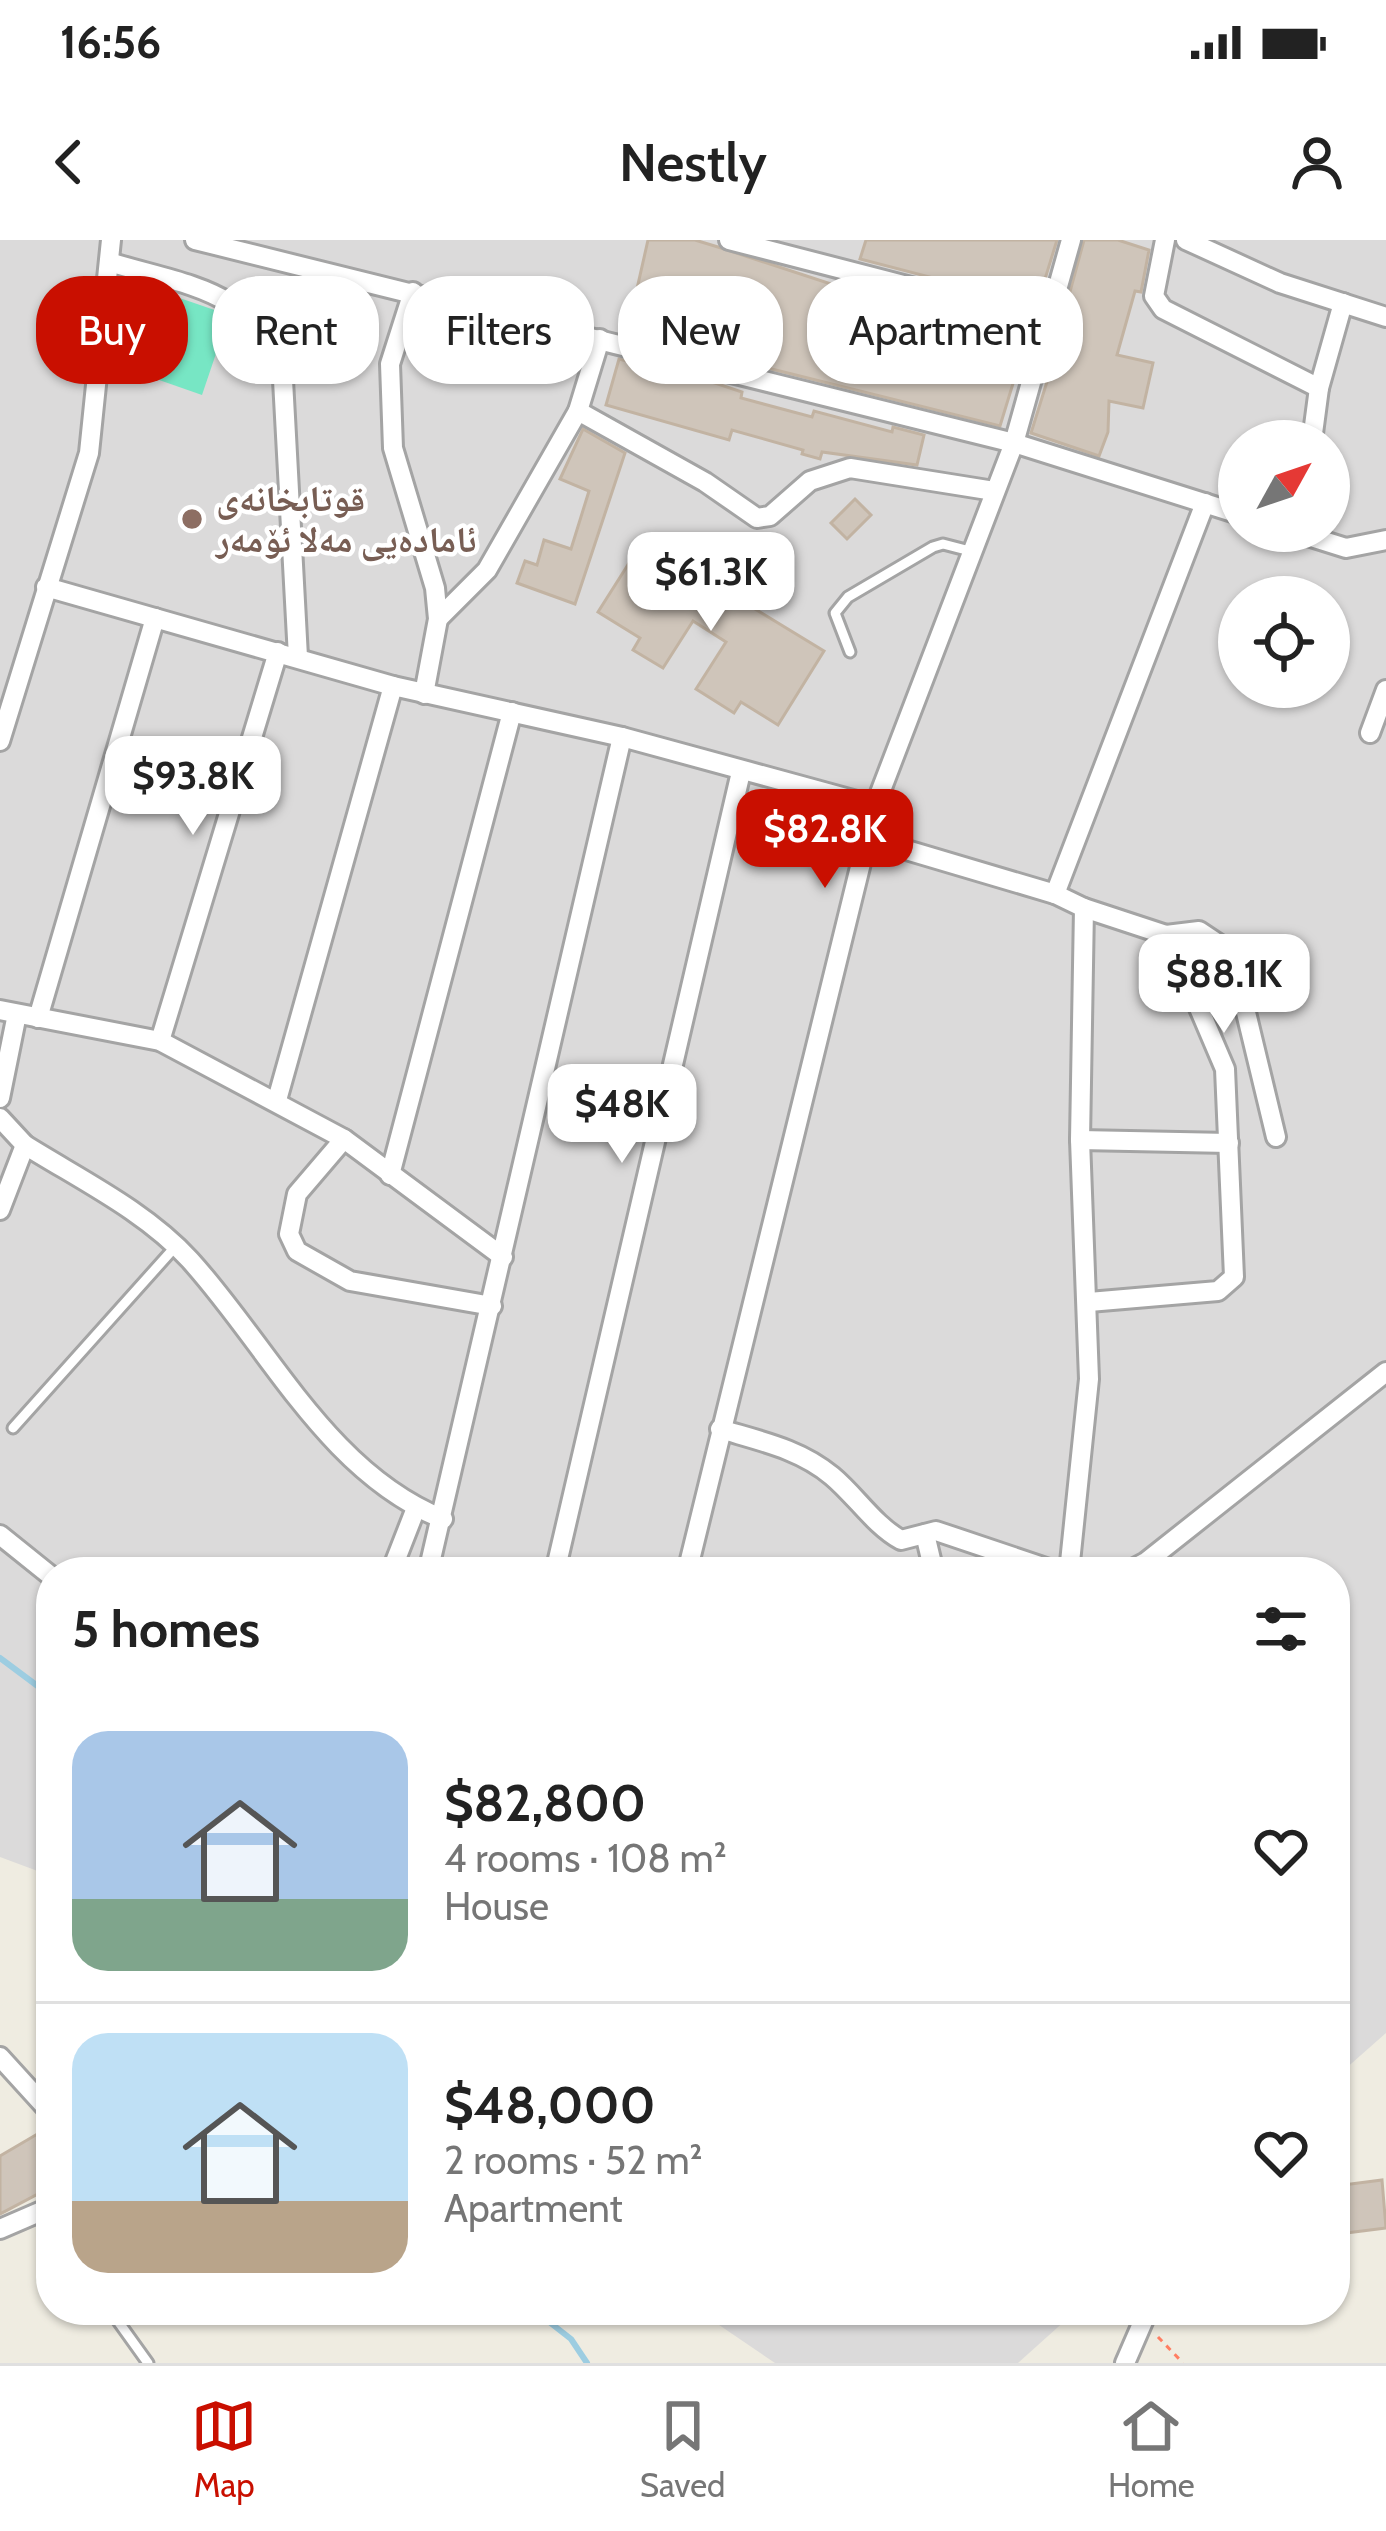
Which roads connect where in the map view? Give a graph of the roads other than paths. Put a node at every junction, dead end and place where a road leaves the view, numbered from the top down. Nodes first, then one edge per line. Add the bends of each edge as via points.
1 (111, 240) edge
2 (195, 240) edge
3 (729, 240) edge
4 (1071, 240) edge
5 (1165, 240) edge
6 (1186, 240) edge
7 (109, 262) junction
8 (869, 276) edge
9 (1060, 276) edge
10 (403, 290) edge
11 (1343, 303) junction
12 (1386, 317) edge
13 (403, 321) edge
14 (594, 338) edge
15 (600, 339) junction
16 (1030, 384) edge
17 (1319, 388) junction
18 (578, 411) junction
19 (1315, 420) edge
20 (1014, 442) junction
21 (994, 491) junction
22 (1205, 503) junction
23 (1218, 507) edge
24 (1386, 540) edge
25 (1350, 547) edge
26 (970, 551) junction
27 (46, 587) junction
28 (155, 618) junction
29 (438, 619) junction
30 (850, 652) dead end
31 (288, 655) junction
32 (393, 686) junction
33 (1386, 690) edge
34 (424, 694) junction
35 (512, 712) junction
36 (1370, 733) dead end
37 (622, 737) junction
38 (0, 741) edge
39 (741, 772) junction
40 (875, 806) junction
41 (866, 838) junction
42 (1055, 894) junction
43 (1084, 908) junction
44 (1166, 935) junction
45 (9, 1012) edge
46 (38, 1018) junction
47 (160, 1041) junction
48 (0, 1098) edge
49 (277, 1100) junction
50 (1, 1121) edge
51 (1276, 1137) dead end
52 (344, 1139) junction
53 (1080, 1141) junction
54 (1229, 1143) junction
55 (25, 1145) junction
56 (390, 1175) junction
57 (0, 1210) edge
58 (175, 1247) junction
59 (502, 1257) junction
60 (1089, 1302) junction
61 (492, 1306) junction
62 (1386, 1372) edge
63 (13, 1428) dead end
64 (720, 1429) junction
65 (416, 1508) junction
66 (443, 1519) junction
67 (925, 1534) junction
68 (0, 1535) edge
69 (397, 1557) edge
70 (432, 1557) edge
71 (558, 1557) edge
72 (690, 1557) edge
73 (930, 1557) edge
74 (1016, 1557) edge
75 (1071, 1557) edge
76 (1152, 1557) edge
77 (36, 1564) edge
78 (0, 2057) edge
79 (36, 2097) edge
80 (36, 2214) edge
81 (0, 2229) edge
82 (121, 2325) edge
83 (1141, 2325) edge
84 (148, 2363) edge
85 (1125, 2363) edge

1 - 7 street
2 - 10 street
3 - 8 street
4 - 9 street
5 - 17 street via 1154,296 1163,309
6 - 11 street
7 - 27 street via 89,453
7 - 31 street via 226,297 274,346 283,380
11 - 12 street
11 - 17 street
13 - 29 street via 390,364 393,448
14 - 15 street
15 - 18 street
15 - 20 street
16 - 20 street
17 - 19 street
18 - 21 street via 757,518 770,517 810,481 850,468
18 - 29 street via 487,570
20 - 21 street
20 - 22 street
21 - 26 street
22 - 23 street
22 - 42 street
24 - 25 street
26 - 30 lane via 933,547 848,597 835,613
26 - 40 street
27 - 28 street
27 - 38 street
28 - 31 street
28 - 46 street
29 - 34 street
31 - 32 street
31 - 47 street
32 - 34 street
32 - 49 street
33 - 36 street
34 - 35 street
35 - 37 street
35 - 56 street
37 - 39 street
37 - 59 street
39 - 40 street
39 - 71 street
40 - 41 street
41 - 42 street
41 - 64 street
42 - 43 street
43 - 44 street
43 - 53 street
44 - 51 street via 1199,931 1236,971
44 - 54 street via 1179,945 1225,1070
45 - 46 street
45 - 48 street
46 - 47 street
47 - 49 street
49 - 52 street
50 - 55 street
52 - 56 street
52 - 61 street via 297,1194 289,1234 297,1251 350,1281
53 - 54 street
53 - 60 street
54 - 60 street via 1228,1287
55 - 57 street
55 - 58 street
56 - 59 street
58 - 63 lane
58 - 65 street via 321,1429
59 - 61 street
60 - 75 street
61 - 66 street
62 - 76 street
64 - 67 street via 791,1450 830,1474 901,1540
64 - 72 street
65 - 66 street
65 - 69 street
66 - 70 street
67 - 73 street
67 - 74 street via 952,1534
68 - 77 street
78 - 79 street
80 - 81 street
82 - 84 lane
83 - 85 street

